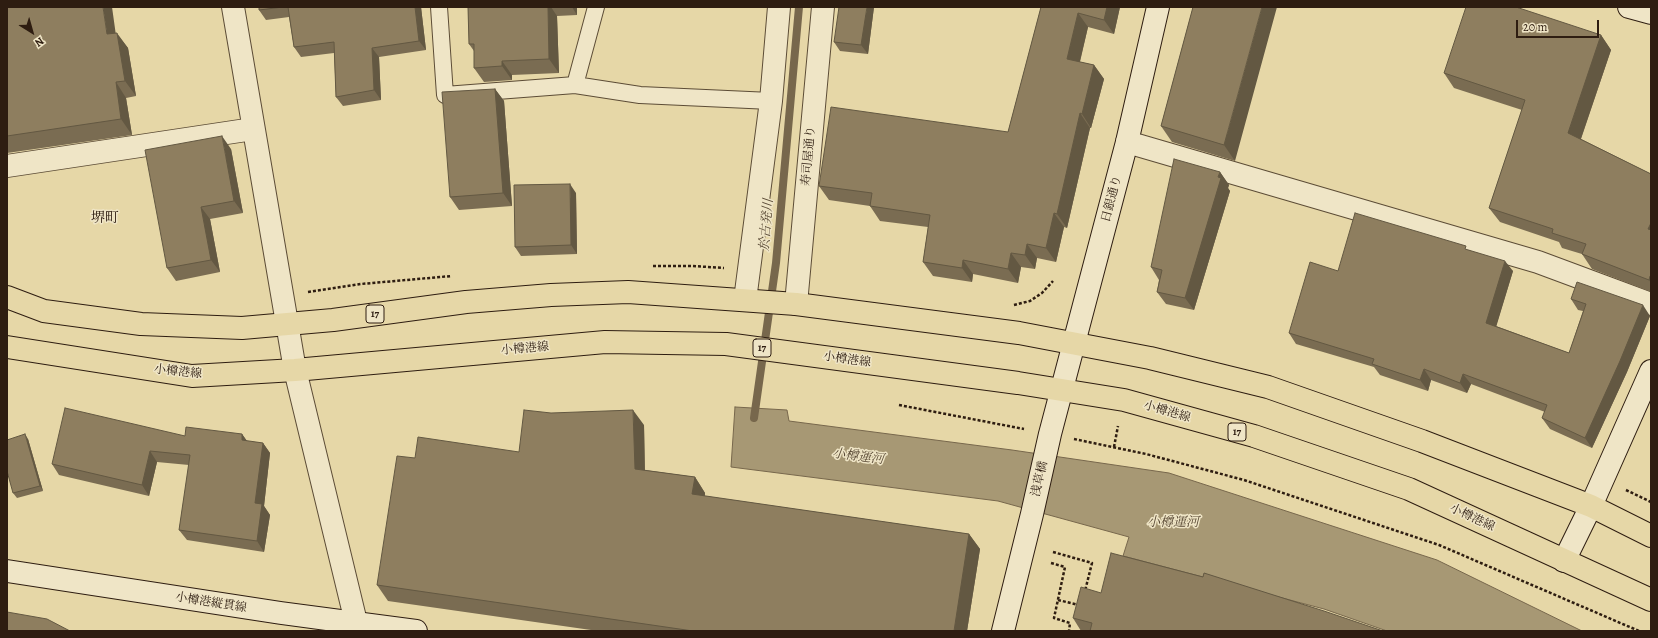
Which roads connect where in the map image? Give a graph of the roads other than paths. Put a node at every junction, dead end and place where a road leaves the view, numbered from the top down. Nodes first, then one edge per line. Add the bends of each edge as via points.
1 (233, 7) edge
2 (438, 7) edge
3 (596, 7) edge
4 (779, 7) edge
5 (823, 7) edge
6 (1158, 7) edge
7 (1629, 7) edge
8 (1651, 13) edge
9 (575, 85) junction
10 (770, 101) junction
11 (253, 129) junction
12 (1127, 142) junction
13 (7, 166) edge
14 (7, 297) edge
15 (745, 300) junction
16 (796, 304) junction
17 (1651, 304) edge
18 (288, 324) junction
19 (1074, 344) junction
20 (7, 347) edge
21 (295, 370) junction
22 (1651, 370) edge
23 (1061, 390) junction
24 (1591, 506) junction
25 (1651, 536) edge
26 (1564, 561) junction
27 (7, 571) edge
28 (1651, 600) edge
29 (276, 622) edge
30 (356, 622) junction
31 (416, 631) edge
32 (1003, 631) edge

1 - 11 street
2 - 9 lane via 445,95
3 - 9 lane
4 - 10 street
5 - 16 street, 寿司屋通り
6 - 12 street, 日銀通り
7 - 8 street
9 - 10 lane via 640,95
10 - 15 street
11 - 13 street
11 - 18 street
12 - 17 street via 1538,262
12 - 19 street, 日銀通り
14 - 18 main road, 17 via 44,311 141,324 242,328
15 - 16 main road, 17
15 - 18 main road, 17 via 628,292 552,295 466,302
16 - 19 main road, 17 via 1020,333
18 - 21 street
19 - 23 street, 日銀通り
19 - 24 main road, 17 via 1150,358 1268,387 1422,441
20 - 21 main road, 小樽港線 / 17 via 192,376
21 - 23 main road, 小樽港線 / 17 via 605,342 726,344
21 - 30 street
22 - 24 street
23 - 26 main road, 小樽港線 / 17 via 1124,400 1238,432 1409,489
23 - 32 street, 浅草橋
24 - 25 main road, 17
24 - 26 street
26 - 28 main road, 小樽港線 / 17
27 - 29 street, 小樽港縦貫線
29 - 30 street, 小樽港縦貫線
30 - 31 street, 小樽港縦貫線

